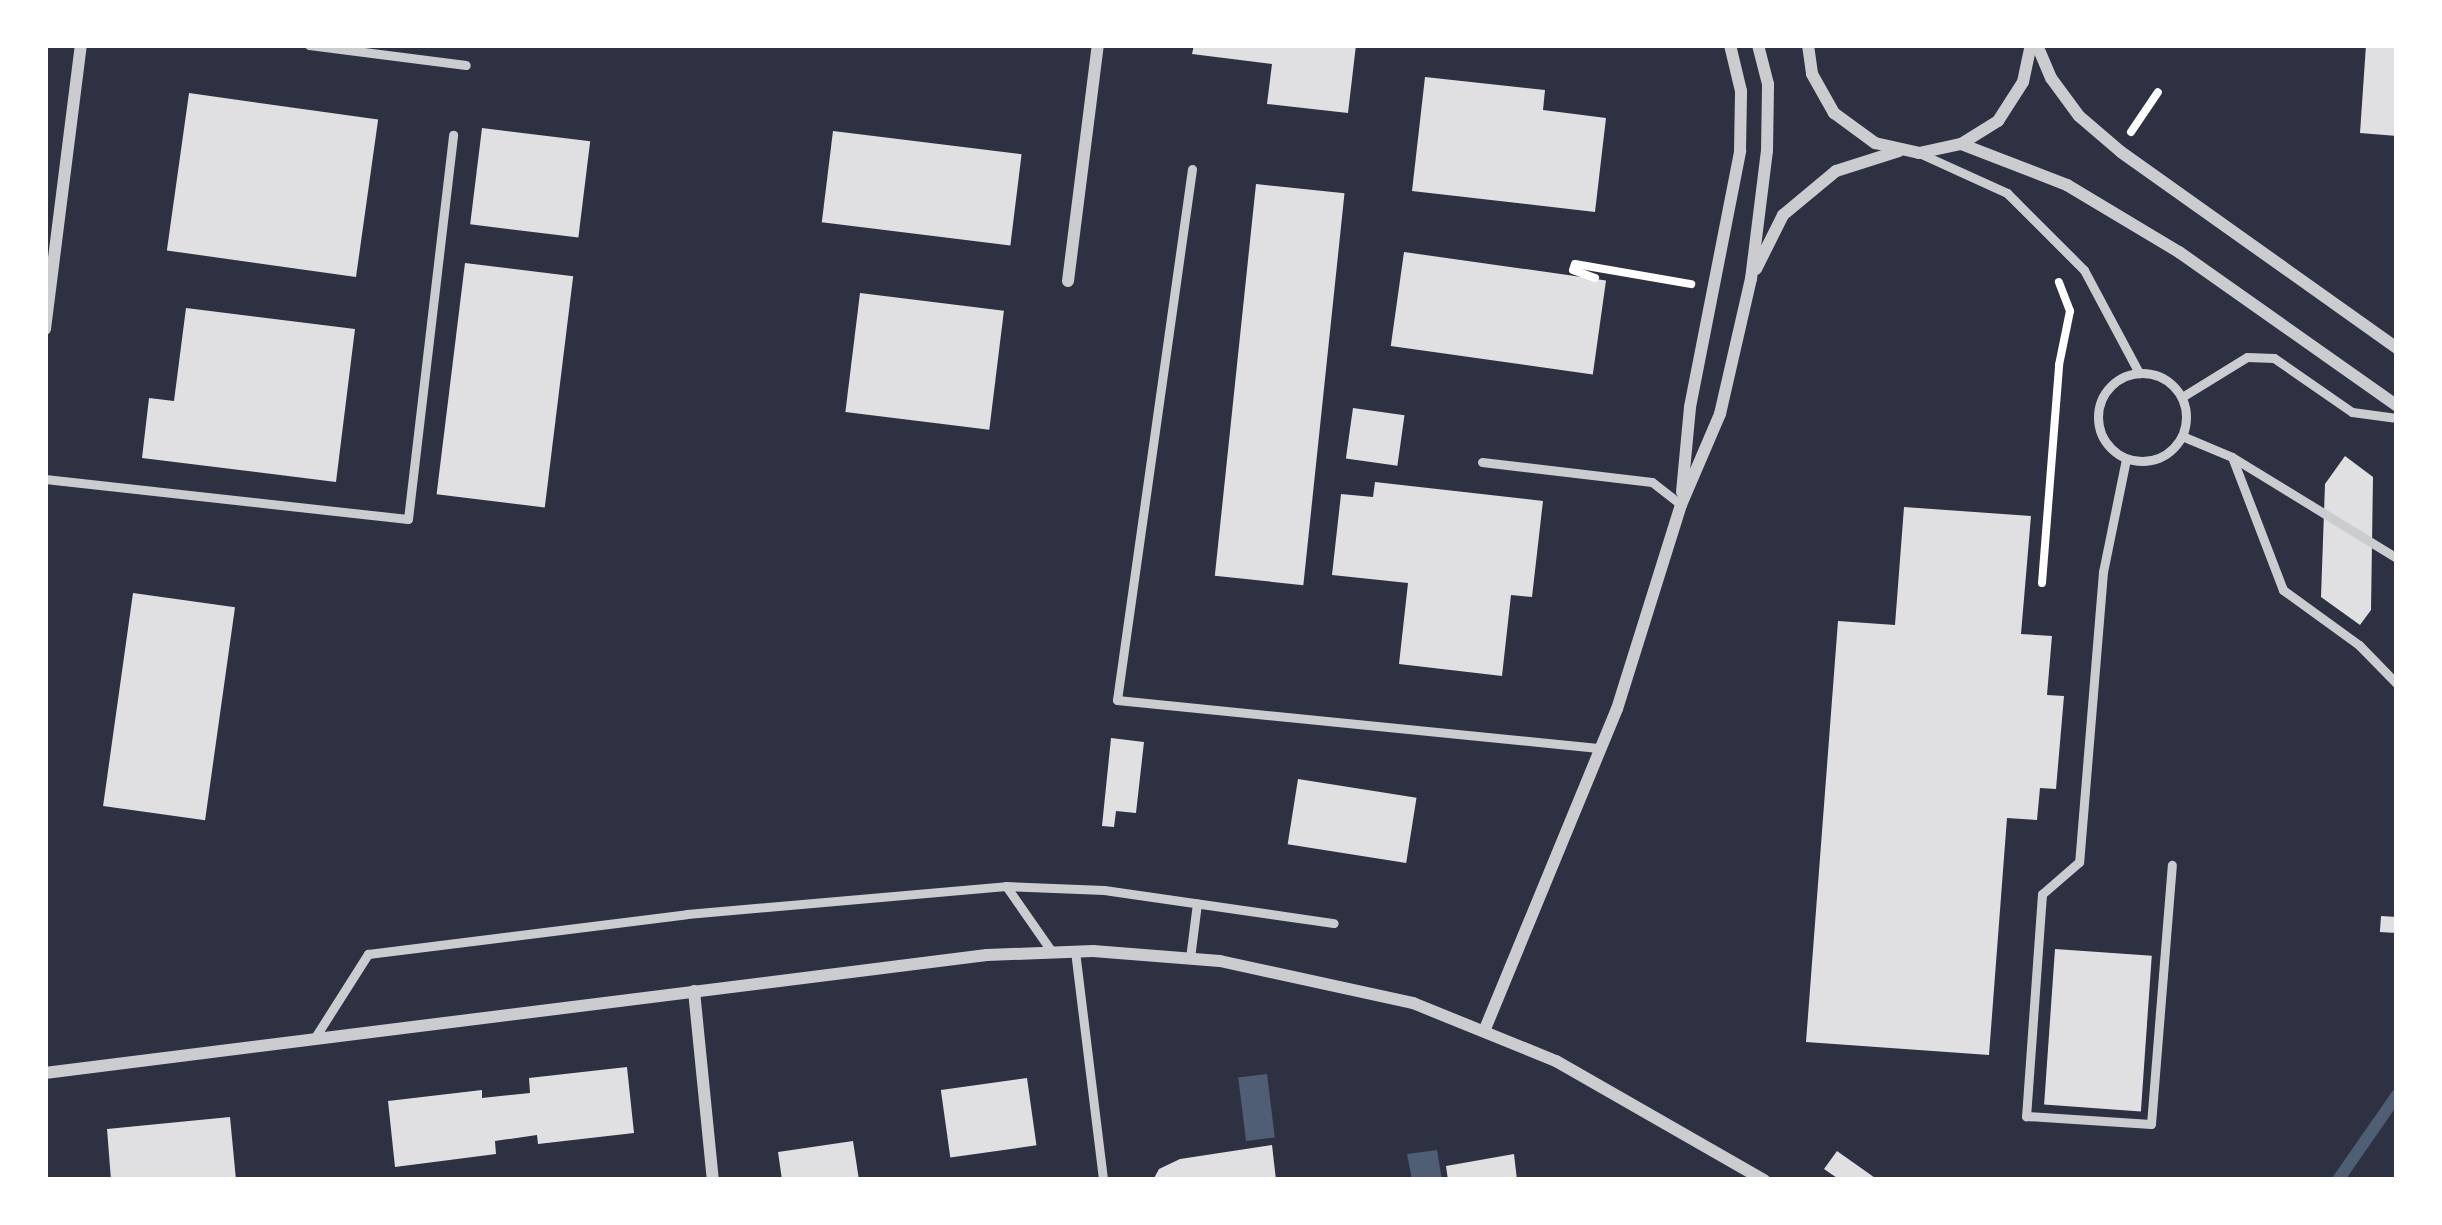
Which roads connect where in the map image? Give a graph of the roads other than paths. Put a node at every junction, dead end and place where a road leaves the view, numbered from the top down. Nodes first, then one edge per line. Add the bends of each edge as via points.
1 (81, 45) edge
2 (308, 45) edge
3 (1097, 45) edge
4 (1730, 45) edge
5 (1758, 45) edge
6 (1808, 45) edge
7 (2034, 45) edge
8 (466, 65) dead end
9 (453, 134) dead end
10 (1960, 144) junction
11 (1900, 151) junction
12 (1919, 153) junction
13 (1192, 170) dead end
14 (1751, 279) junction
15 (1068, 281) dead end
16 (45, 329) edge
17 (2397, 347) edge
18 (2139, 373) junction
19 (2182, 397) junction
20 (2397, 406) edge
21 (2397, 418) edge
22 (2182, 436) junction
23 (2232, 457) junction
24 (2126, 459) junction
25 (1482, 462) dead end
26 (45, 479) edge
27 (1681, 506) junction
28 (2397, 558) edge
29 (2397, 684) edge
30 (1601, 748) junction
31 (2172, 865) dead end
32 (1006, 886) junction
33 (1197, 903) junction
34 (1334, 923) dead end
35 (1075, 951) junction
36 (1052, 952) junction
37 (1190, 958) junction
38 (694, 991) junction
39 (1485, 1029) junction
40 (314, 1039) junction
41 (45, 1073) edge
42 (712, 1180) edge
43 (1103, 1180) edge
44 (1764, 1180) edge

1 - 16 street
2 - 8 lane
3 - 15 street
4 - 27 street via 1741,91 1740,151 1690,407
5 - 14 street via 1768,84 1767,151
6 - 11 street via 1812,74 1834,113
7 - 10 street via 2012,102
7 - 17 street via 2079,116 2121,152
9 - 26 lane via 408,519
10 - 12 street
10 - 20 street via 2067,185 2179,252
11 - 12 street
11 - 14 street via 1836,171 1783,215
12 - 18 lane via 2007,193 2084,269
13 - 30 lane via 1117,700
14 - 27 street via 1720,414
18 - 19 lane via 2167,380
18 - 24 lane via 2114,383 2098,409 2103,439
19 - 21 lane via 2247,357 2274,358 2352,412
19 - 22 lane
22 - 23 lane
22 - 24 lane via 2156,460
23 - 28 lane
23 - 29 lane via 2283,590
24 - 31 lane via 2103,572 2079,862 2042,894 2026,1116 2151,1124
25 - 27 lane via 1652,482
27 - 30 street
30 - 39 street
32 - 33 lane
32 - 36 lane
32 - 40 lane via 368,954
33 - 34 lane
33 - 37 lane
35 - 36 street
35 - 37 street
35 - 43 lane
36 - 38 street
37 - 39 street via 1346,985
38 - 40 street
38 - 42 street
39 - 44 street via 1634,1101
40 - 41 street

